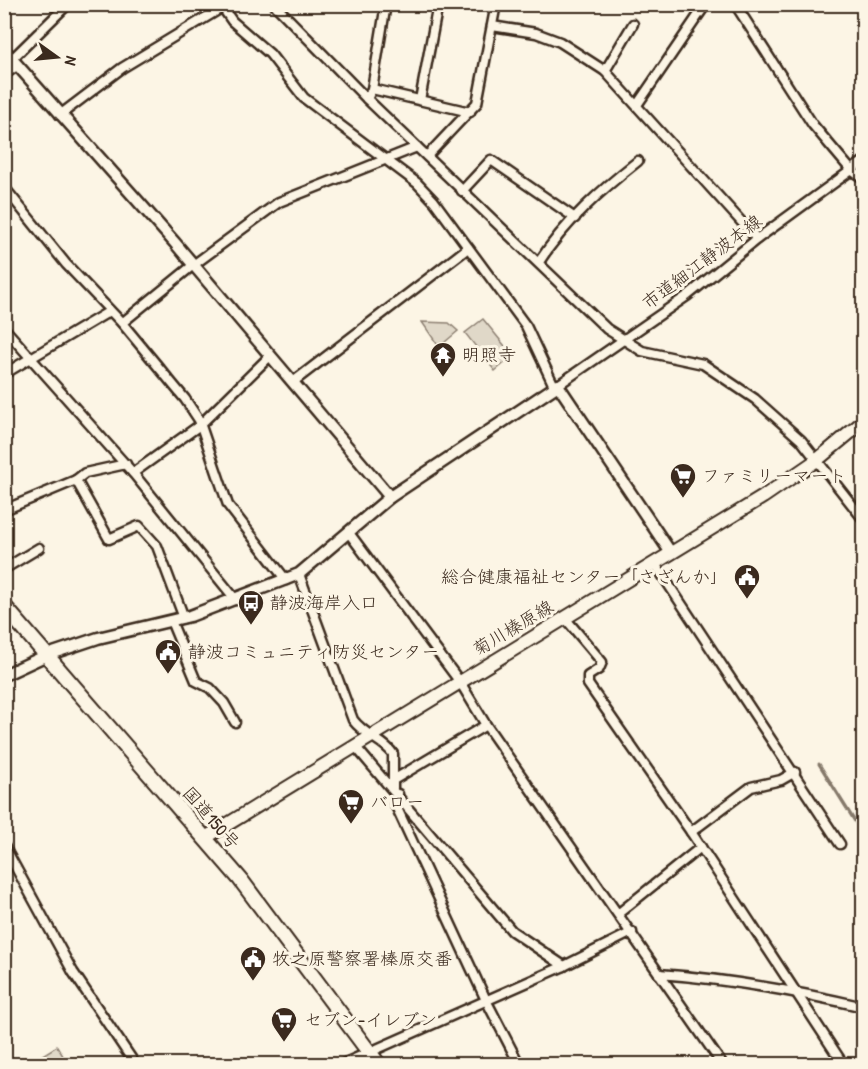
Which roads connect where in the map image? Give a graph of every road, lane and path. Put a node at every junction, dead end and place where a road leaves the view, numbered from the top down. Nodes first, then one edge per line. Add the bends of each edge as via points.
1 (68, 4) edge
2 (274, 4) edge
3 (386, 4) edge
4 (438, 4) edge
5 (496, 4) edge
6 (706, 4) edge
7 (735, 4) edge
8 (226, 6) edge
9 (633, 24) dead end
10 (492, 26) junction
11 (11, 58) edge
12 (605, 71) junction
13 (4, 75) edge
14 (372, 89) junction
15 (367, 99) junction
16 (420, 100) junction
17 (637, 105) junction
18 (470, 112) junction
19 (60, 115) junction
20 (417, 147) junction
21 (427, 156) junction
22 (384, 160) junction
23 (638, 161) dead end
24 (864, 162) edge
25 (851, 170) junction
26 (864, 179) edge
27 (4, 187) edge
28 (462, 191) junction
29 (575, 218) junction
30 (757, 239) junction
31 (468, 248) junction
32 (539, 262) junction
33 (192, 266) junction
34 (110, 311) junction
35 (122, 323) junction
36 (4, 328) edge
37 (623, 342) junction
38 (270, 356) junction
39 (30, 357) junction
40 (4, 374) edge
41 (293, 382) junction
42 (557, 386) junction
43 (864, 422) edge
44 (200, 425) junction
45 (817, 460) junction
46 (126, 464) junction
47 (133, 473) junction
48 (76, 480) junction
49 (390, 497) junction
50 (4, 510) edge
51 (864, 520) edge
52 (349, 533) junction
53 (39, 548) dead end
54 (671, 554) junction
55 (655, 564) junction
56 (4, 570) edge
57 (299, 574) junction
58 (286, 580) junction
59 (236, 600) junction
60 (4, 606) edge
61 (184, 618) junction
62 (565, 618) junction
63 (171, 621) junction
64 (47, 655) junction
65 (4, 675) edge
66 (460, 682) junction
67 (235, 722) dead end
68 (486, 725) junction
69 (370, 737) junction
70 (355, 746) junction
71 (795, 772) junction
72 (395, 787) junction
73 (691, 832) junction
74 (205, 838) junction
75 (840, 844) dead end
76 (4, 846) edge
77 (701, 848) junction
78 (619, 913) junction
79 (632, 932) junction
80 (564, 966) junction
81 (659, 974) junction
82 (794, 990) junction
83 (486, 1000) junction
84 (864, 1007) edge
85 (374, 1058) edge
86 (135, 1065) edge
87 (343, 1065) edge
88 (519, 1065) edge
89 (722, 1065) edge
90 (843, 1065) edge

1 - 11 street
2 - 15 street
3 - 14 street
4 - 16 street
5 - 10 street
6 - 17 street
7 - 25 street via 813,125
8 - 19 street via 122,68
8 - 22 street via 232,21 270,54 304,98
9 - 12 street
10 - 12 street via 536,33 560,42
10 - 18 street via 477,103
11 - 13 street
11 - 19 street
12 - 17 street
14 - 15 street
14 - 16 street
15 - 20 street
16 - 18 street
17 - 30 street
18 - 21 street via 456,122
19 - 33 street
20 - 21 street
20 - 22 street
21 - 28 street
22 - 31 street via 417,183
22 - 33 street via 279,202
23 - 29 street
24 - 25 street, 市道細江静波本線
25 - 26 street
25 - 30 street, 市道細江静波本線
27 - 34 street
28 - 29 street via 491,160
28 - 32 street
29 - 32 street
30 - 37 street, 市道細江静波本線
31 - 41 street
31 - 42 street via 526,326
32 - 37 street
33 - 35 street
33 - 38 street
34 - 35 street
34 - 39 street
35 - 44 street via 185,399
36 - 39 street
37 - 42 street, 市道細江静波本線
37 - 45 street via 642,351 703,364 764,406
38 - 41 street
38 - 44 street
39 - 40 street
39 - 46 street
41 - 49 street
42 - 49 street
42 - 54 street
43 - 45 main road, 菊川榛原線
44 - 47 street
44 - 58 street via 228,505
45 - 51 street
45 - 54 main road, 菊川榛原線
46 - 47 street
46 - 48 street via 85,473
47 - 59 street
48 - 50 street
48 - 61 street via 109,539 139,526 157,546
49 - 52 street
52 - 57 street
52 - 66 street
53 - 56 street
54 - 55 main road, 菊川榛原線
55 - 62 main road, 菊川榛原線
55 - 71 street
57 - 58 street
57 - 69 street via 353,720
58 - 59 street
59 - 61 street
60 - 64 highway, 国道150号
61 - 63 street
62 - 66 main road, 菊川榛原線
62 - 73 street via 602,662 588,676 588,684
63 - 64 street
63 - 67 street via 196,681 210,688
64 - 65 street
64 - 74 highway, 国道150号
66 - 68 street
66 - 69 main road, 菊川榛原線
68 - 72 street
68 - 78 street
69 - 70 main road, 菊川榛原線
69 - 72 street via 393,754
70 - 72 street
70 - 74 main road, 菊川榛原線
71 - 73 street via 782,780 751,787
71 - 75 street
72 - 80 street via 512,931
72 - 83 street via 395,804
73 - 77 street
74 - 85 highway, 国道150号 via 260,903
76 - 86 street via 73,972
77 - 78 street
77 - 82 street
78 - 79 street
79 - 80 street
79 - 81 street
80 - 83 street
81 - 82 street
81 - 89 street
82 - 84 street
82 - 90 street
83 - 85 street
83 - 88 street
85 - 87 street

